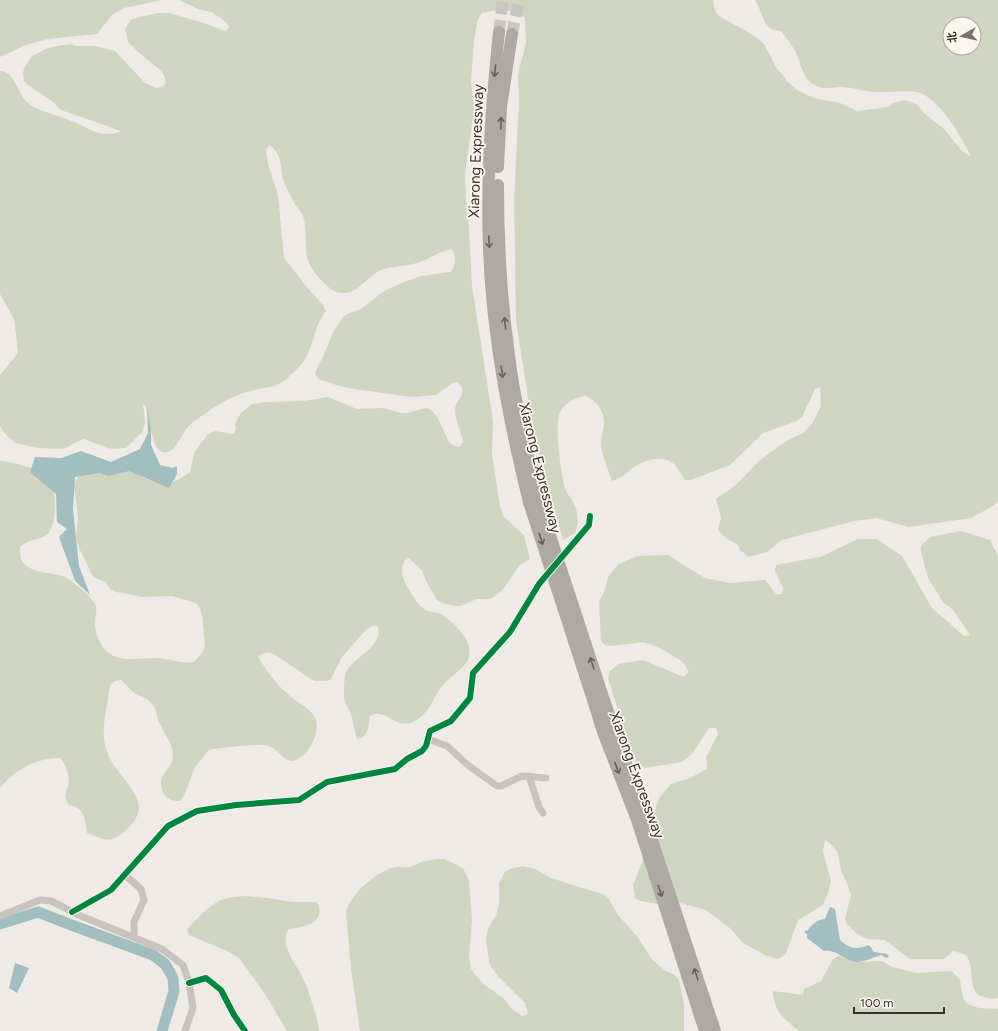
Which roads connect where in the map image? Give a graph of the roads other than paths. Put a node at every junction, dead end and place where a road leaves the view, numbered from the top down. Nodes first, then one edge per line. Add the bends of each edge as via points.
1 (499, 32) tunnel mouth
2 (512, 34) tunnel mouth
3 (533, 500) junction
4 (590, 516) dead end
5 (428, 739) junction
6 (529, 776) junction
7 (546, 778) dead end
8 (543, 813) dead end
9 (125, 875) junction
10 (72, 912) junction
11 (0, 916) edge
12 (134, 937) junction
13 (190, 983) junction
14 (704, 1012) junction
15 (185, 1031) edge
16 (245, 1031) edge
17 (705, 1031) edge
18 (715, 1031) edge

1 -> 3 highway, Xiarong Expressway via 492,106 489,238 492,295 509,415
3 -> 2 highway, Xiarong Expressway via 508,355 498,239 501,107
3 - 14 highway, Xiarong Expressway, bridge via 636,817
4 - 5 street via 589,525 539,584 510,632 474,673 470,698 451,721 430,731
5 - 6 street via 447,746 497,786 522,776
5 - 9 street via 422,751 394,769 326,782 299,800 197,811 168,826
6 - 7 street
6 - 8 street
9 - 10 street via 111,890
9 - 12 street via 140,889 144,900 134,922
10 - 11 street via 51,901 40,900
10 - 12 street
12 - 13 street via 162,949 183,965
13 - 15 street via 193,1008
13 - 16 street via 206,978 221,990
14 - 17 highway, Xiarong Expressway
14 - 18 highway, Xiarong Expressway

